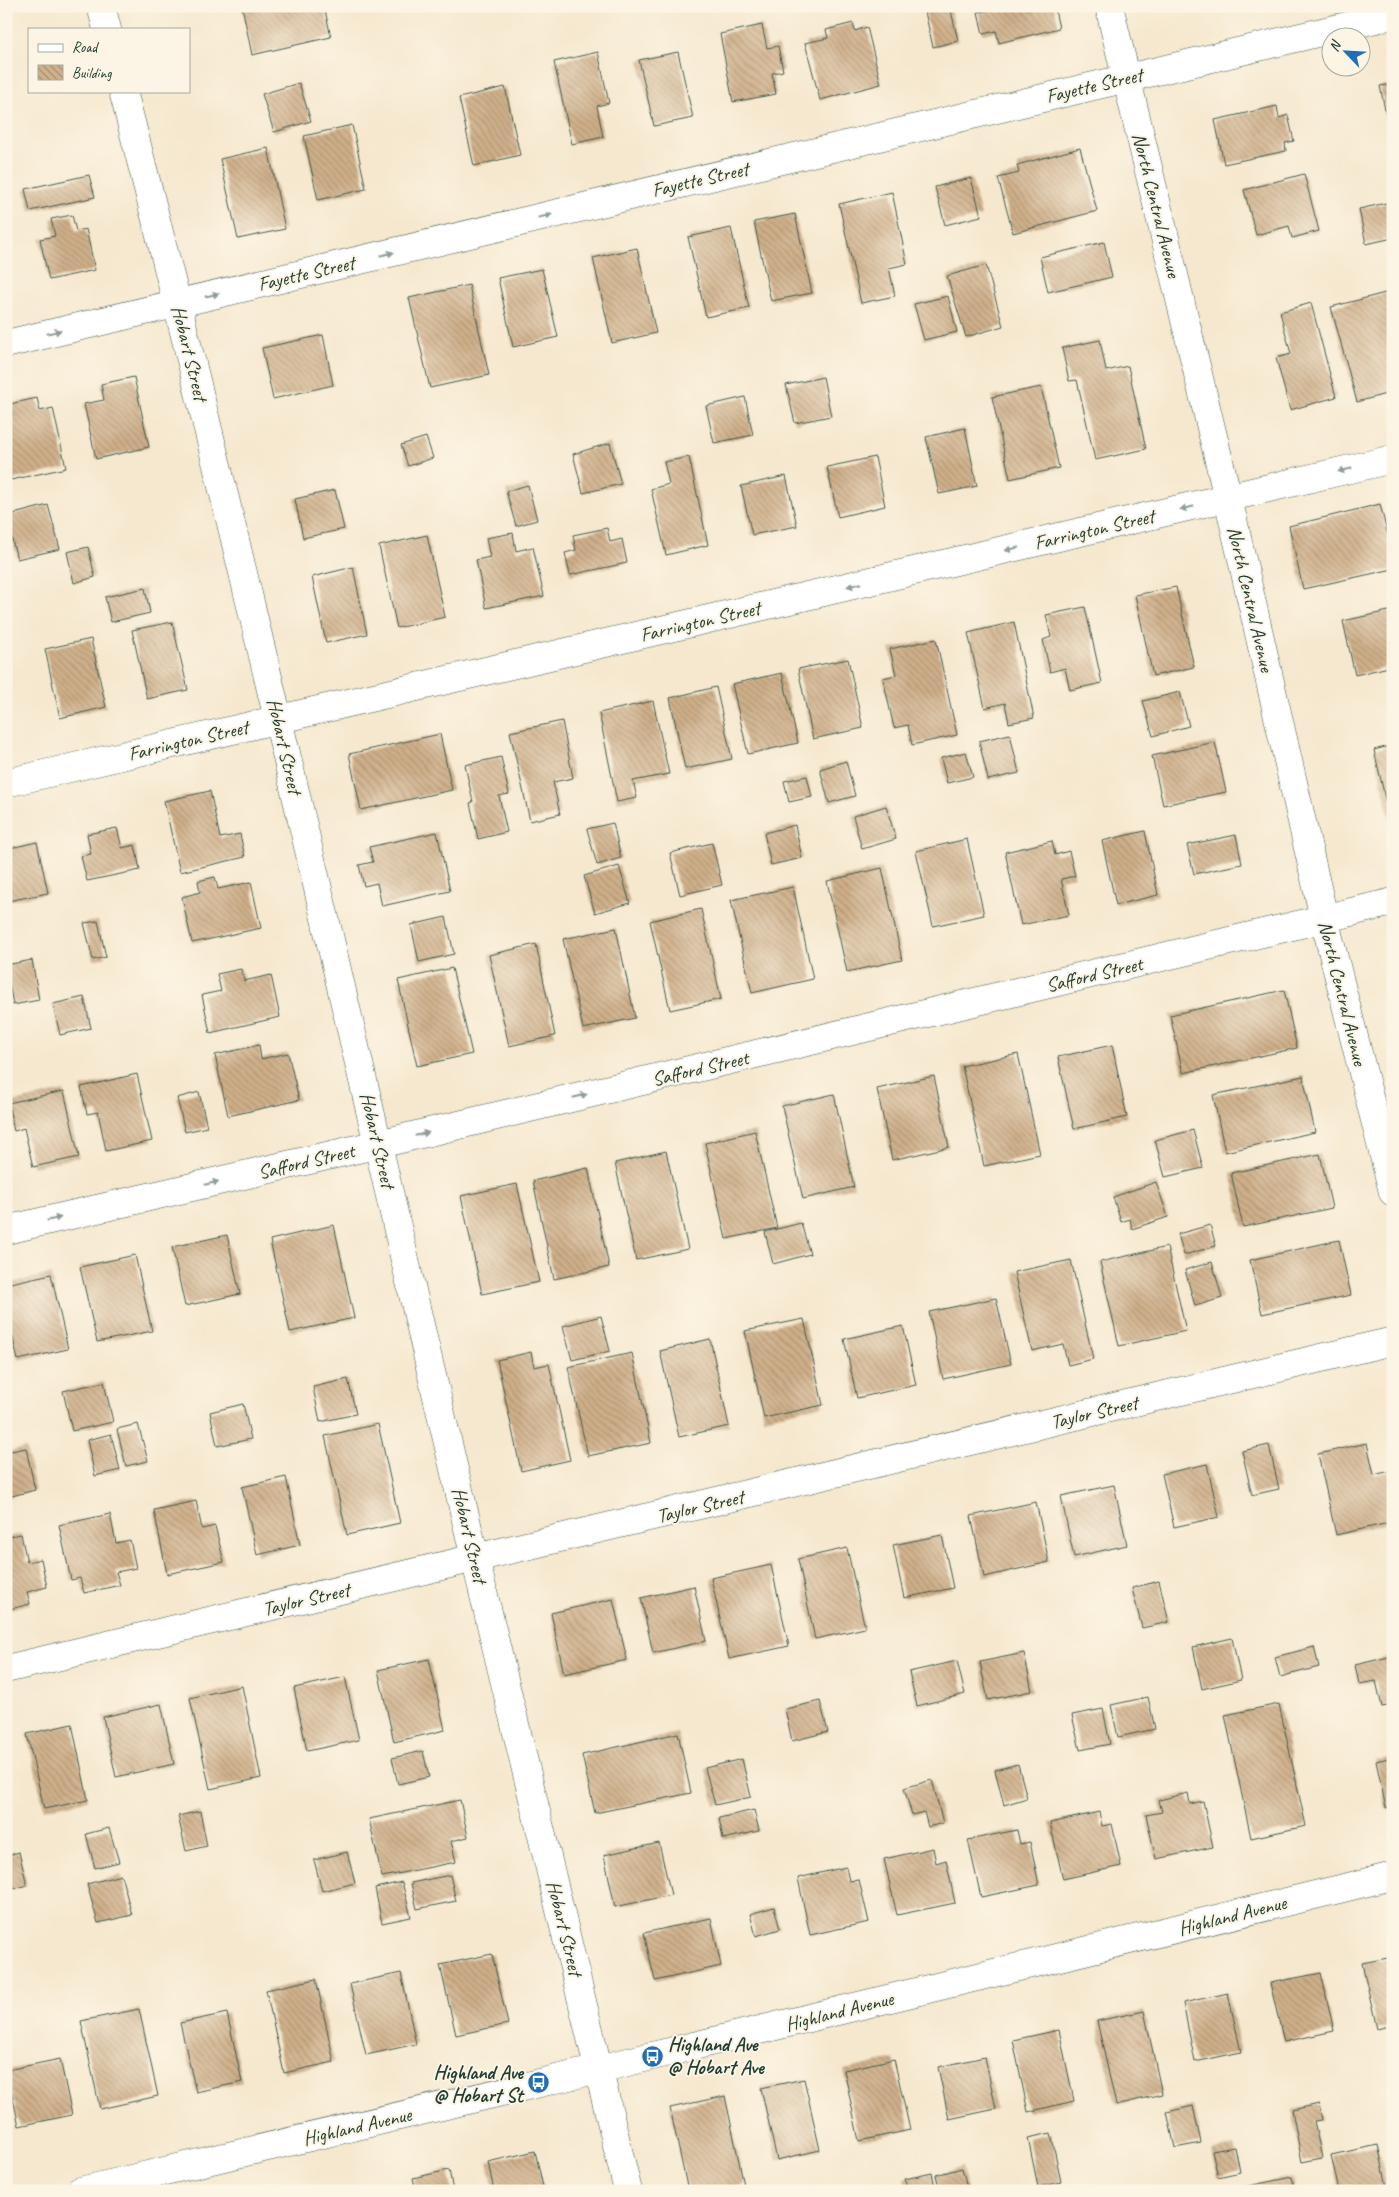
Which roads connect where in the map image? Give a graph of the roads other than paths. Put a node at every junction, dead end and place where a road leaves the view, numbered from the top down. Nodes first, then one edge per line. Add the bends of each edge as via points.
1 (101, 6) edge
2 (1109, 6) edge
3 (1393, 15) edge
4 (107, 28) edge
5 (1126, 78) junction
6 (123, 92) edge
7 (178, 303) junction
8 (6, 344) edge
9 (1393, 459) edge
10 (1228, 498) junction
11 (279, 720) junction
12 (6, 783) edge
13 (1393, 902) edge
14 (1324, 918) junction
15 (380, 1144) junction
16 (1393, 1192) edge
17 (6, 1230) edge
18 (1393, 1341) edge
19 (475, 1560) junction
20 (6, 1669) edge
21 (1393, 1876) edge
22 (600, 2069) junction
23 (80, 2191) edge
24 (628, 2191) edge

1 - 4 street
2 - 5 street, North Central Avenue
3 - 5 street, Fayette Street
7 -> 5 street, Fayette Street
5 - 10 street, North Central Avenue
6 - 7 street, Hobart Street
8 -> 7 street, Fayette Street
7 - 11 street, Hobart Street
9 -> 10 street, Farrington Street
10 -> 11 street, Farrington Street
10 - 14 street, North Central Avenue
11 - 12 street, Farrington Street
11 - 15 street, Hobart Street
13 - 14 street, Safford Street
15 -> 14 street, Safford Street
14 - 16 street, North Central Avenue
17 -> 15 street, Safford Street
15 - 19 street, Hobart Street
18 - 19 street, Taylor Street
19 - 20 street, Taylor Street
19 - 22 street, Hobart Street
21 - 22 street, Highland Avenue
22 - 23 street, Highland Avenue
22 - 24 street, Hobart Street

